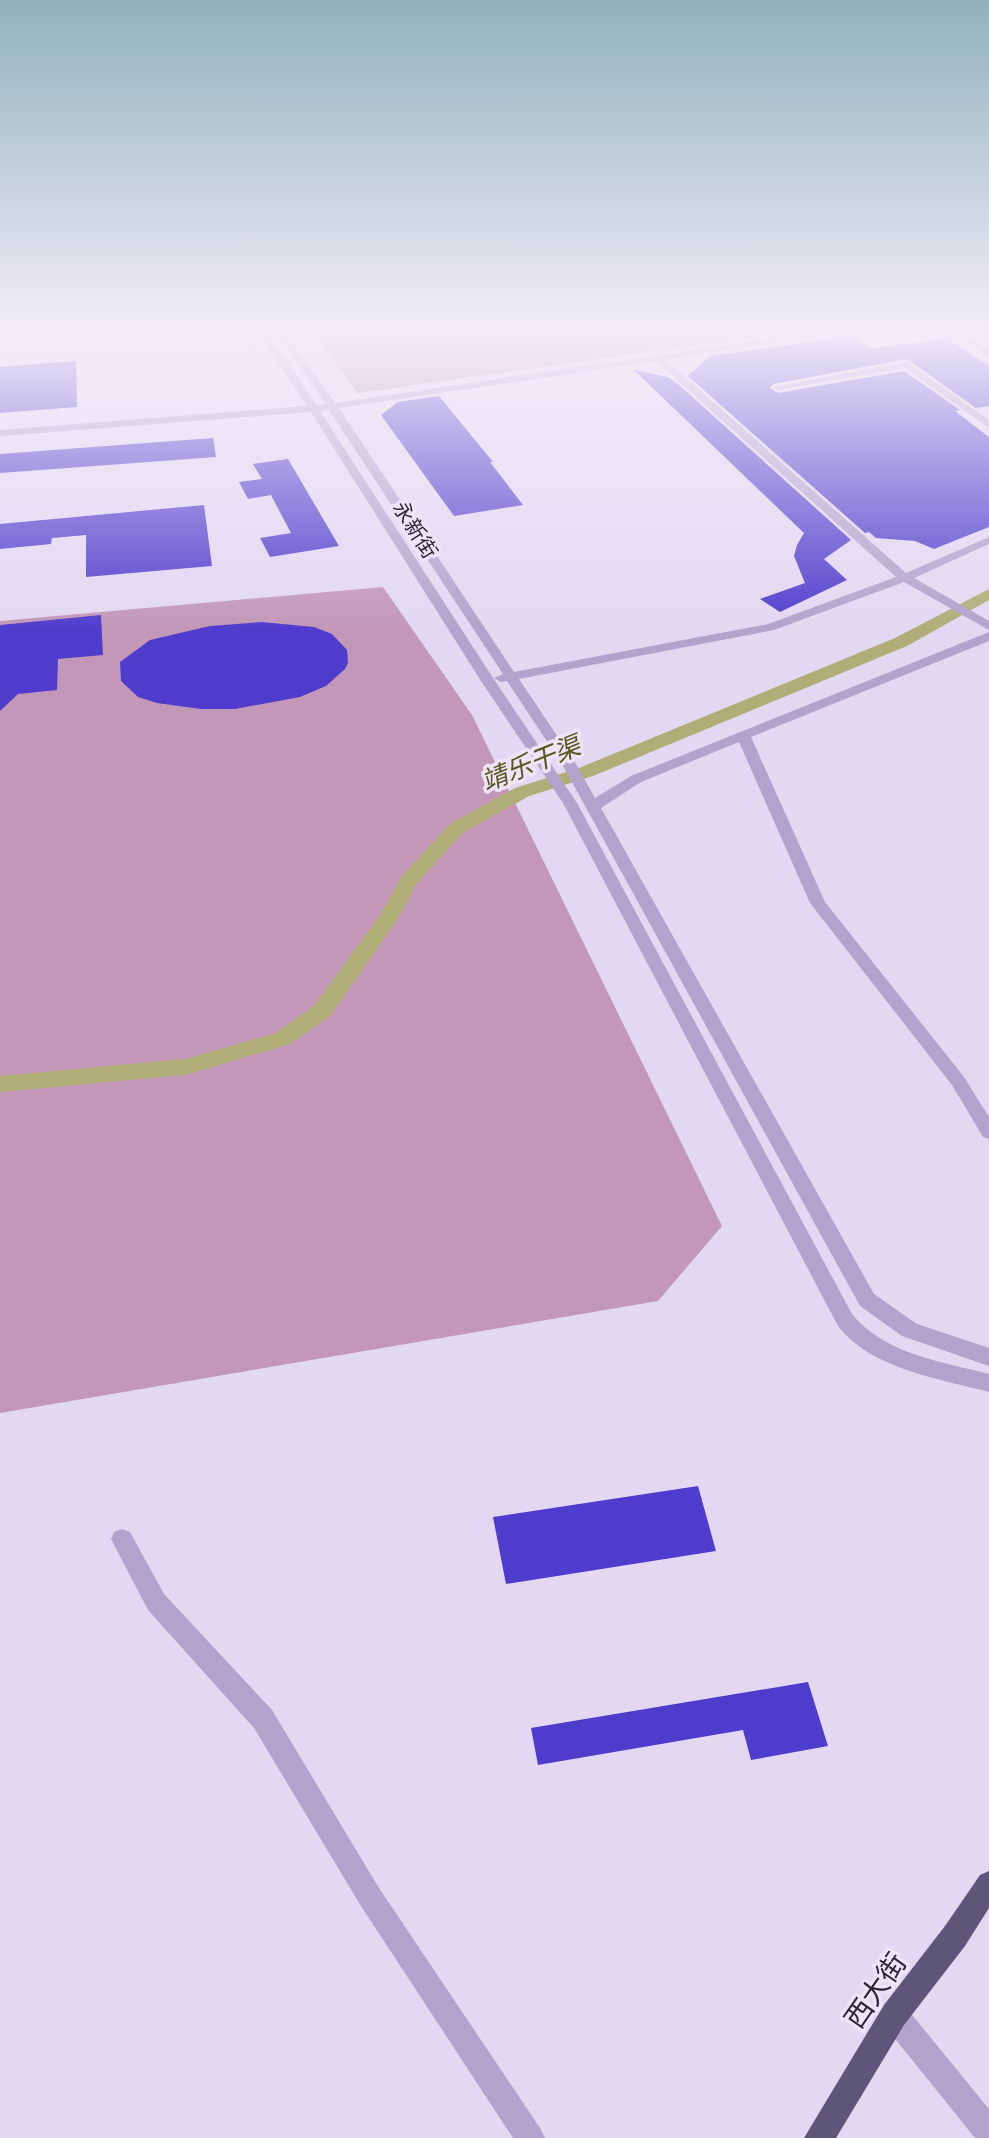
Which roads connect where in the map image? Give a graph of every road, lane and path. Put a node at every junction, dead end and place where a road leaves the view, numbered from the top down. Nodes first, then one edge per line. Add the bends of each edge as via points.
1 (29, 431) edge
2 (328, 431) edge
3 (348, 431) edge
4 (739, 431) edge
5 (0, 433) edge
6 (989, 540) edge
7 (905, 578) junction
8 (986, 624) edge
9 (989, 636) edge
10 (509, 677) junction
11 (488, 681) junction
12 (744, 737) junction
13 (584, 802) junction
14 (989, 1132) edge
15 (989, 1357) edge
16 (989, 1383) edge
17 (122, 1539) dead end
18 (989, 1884) edge
19 (894, 2015) junction
20 (989, 2132) edge
21 (525, 2136) edge
22 (819, 2138) edge

1 - 5 street
2 - 11 street, 永新街
3 - 10 street, 永新街
4 - 7 street
6 - 7 street
7 - 8 street
7 - 10 street via 770,628
9 - 12 street
10 - 11 street
10 - 13 street, 永新街 via 569,764
11 - 13 street, 永新街 via 546,766
12 - 13 street
12 - 14 street via 818,903 958,1081
13 - 15 street via 867,1300 914,1334
13 - 16 street via 828,1292 850,1327 911,1362
17 - 21 street via 156,1602 263,1719 370,1897
18 - 19 main road, 西大街
19 - 20 street
19 - 22 main road, 西大街

